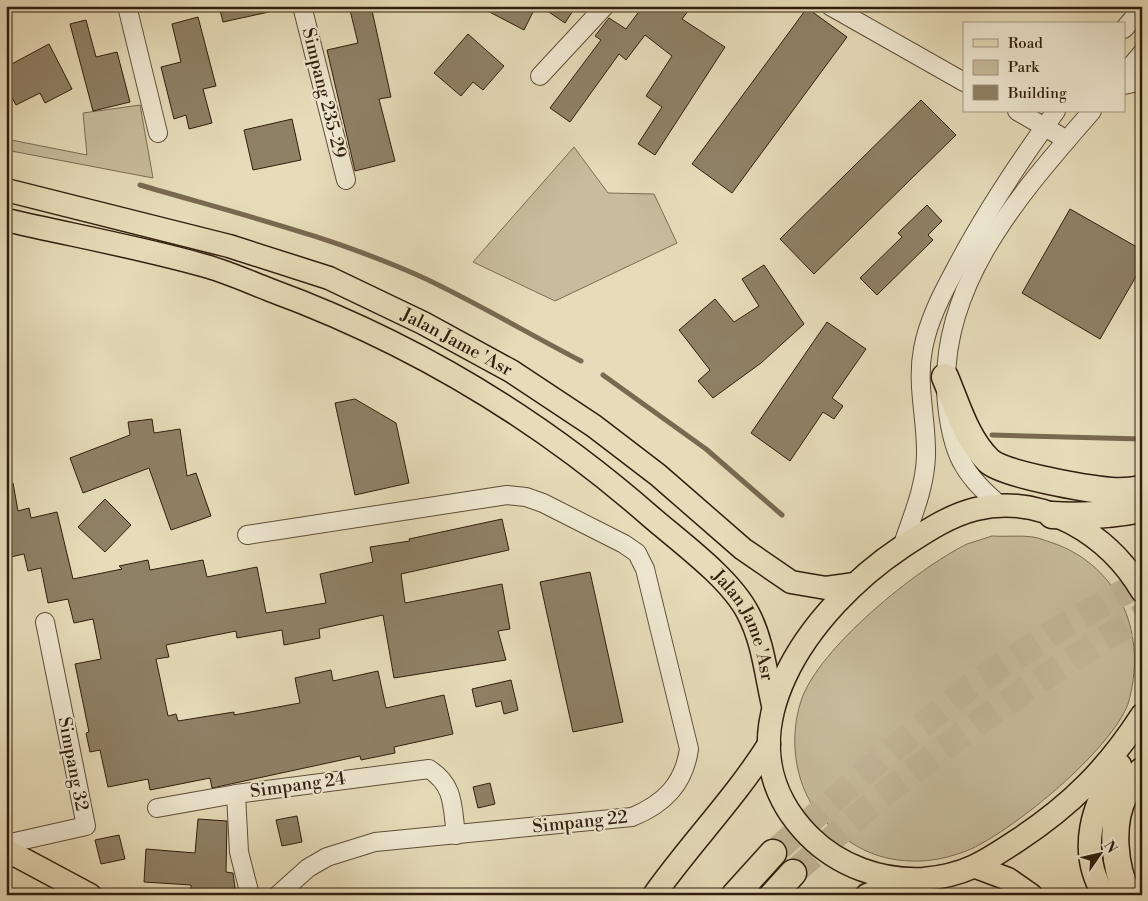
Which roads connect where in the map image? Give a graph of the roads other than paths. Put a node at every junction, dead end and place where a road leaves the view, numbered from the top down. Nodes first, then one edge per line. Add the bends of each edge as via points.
1 (127, 6) edge
2 (302, 6) edge
3 (605, 6) edge
4 (830, 6) edge
5 (1142, 8) edge
6 (1126, 27) edge
7 (1142, 53) edge
8 (1126, 72) edge
9 (540, 76) dead end
10 (963, 81) edge
11 (1142, 81) edge
12 (1126, 85) edge
13 (1019, 112) edge
14 (1055, 112) edge
15 (1091, 112) edge
16 (1045, 127) junction
17 (158, 133) dead end
18 (1067, 140) junction
19 (346, 180) dead end
20 (6, 190) edge
21 (6, 220) edge
22 (945, 376) junction
23 (1142, 488) edge
24 (1001, 506) junction
25 (1142, 509) edge
26 (1052, 514) junction
27 (247, 535) dead end
28 (902, 547) junction
29 (854, 584) junction
30 (1142, 591) edge
31 (45, 622) dead end
32 (773, 705) junction
33 (1142, 715) edge
34 (1142, 736) edge
35 (769, 744) junction
36 (1142, 770) edge
37 (236, 794) junction
38 (157, 808) dead end
39 (456, 835) junction
40 (6, 844) edge
41 (6, 850) edge
42 (773, 853) tunnel mouth
43 (976, 867) junction
44 (793, 873) tunnel mouth
45 (908, 880) junction
46 (280, 893) edge
47 (90, 895) edge
48 (250, 895) edge
49 (654, 895) edge
50 (735, 895) edge
51 (773, 895) edge
52 (867, 895) edge
53 (1031, 895) edge
54 (1104, 895) edge
55 (1128, 895) edge

1 - 17 street
2 - 19 street, Simpang 235-29
3 - 9 street
4 - 10 street
5 - 6 street
7 - 8 street
11 - 12 street
13 - 16 street
14 - 16 street
15 - 18 street
16 - 18 street
16 - 28 street via 1012,171 977,228 933,317 923,349 920,380 926,455 922,488
18 - 22 street via 1003,221 960,297 950,331
20 - 29 main road, Jalan Jame 'Asr via 229,246 329,278 423,323 503,367 594,426 658,475 743,549 791,582 826,588
21 - 32 main road, Jalan Jame 'Asr via 204,265 319,308 408,350 492,397 636,503 728,586 748,612 758,636
22 - 23 highway via 967,429 991,462 1007,470 1093,488 1112,491
22 - 24 street via 948,417 960,460 979,489
24 - 26 main road
24 - 28 main road via 952,517
25 - 26 highway via 1080,517
26 - 30 main road via 1076,524 1107,547 1132,574
27 - 39 street, Simpang 22 via 507,495 542,503 637,553 645,569 688,749 686,767 678,783 650,809 632,817
28 - 29 main road
29 - 32 main road via 806,639
31 - 40 street, Simpang 32 via 86,826
32 - 35 main road
33 - 43 main road via 1078,795
34 - 54 main road via 1112,777 1093,816 1090,855
35 - 45 main road via 773,775 784,804 798,825 840,860 864,870
35 - 49 main road
36 - 55 highway via 1124,796 1118,814 1117,863
37 - 38 street
37 - 39 street, Simpang 24 via 429,769 442,777 450,792
37 - 48 street, Simpang 24 via 239,852
39 - 46 street, Simpang 22 via 375,842 349,849 308,868
41 - 47 main road
42 - 50 highway
43 - 45 main road via 940,877
43 - 53 main road via 1008,879
44 - 51 highway
45 - 52 main road

